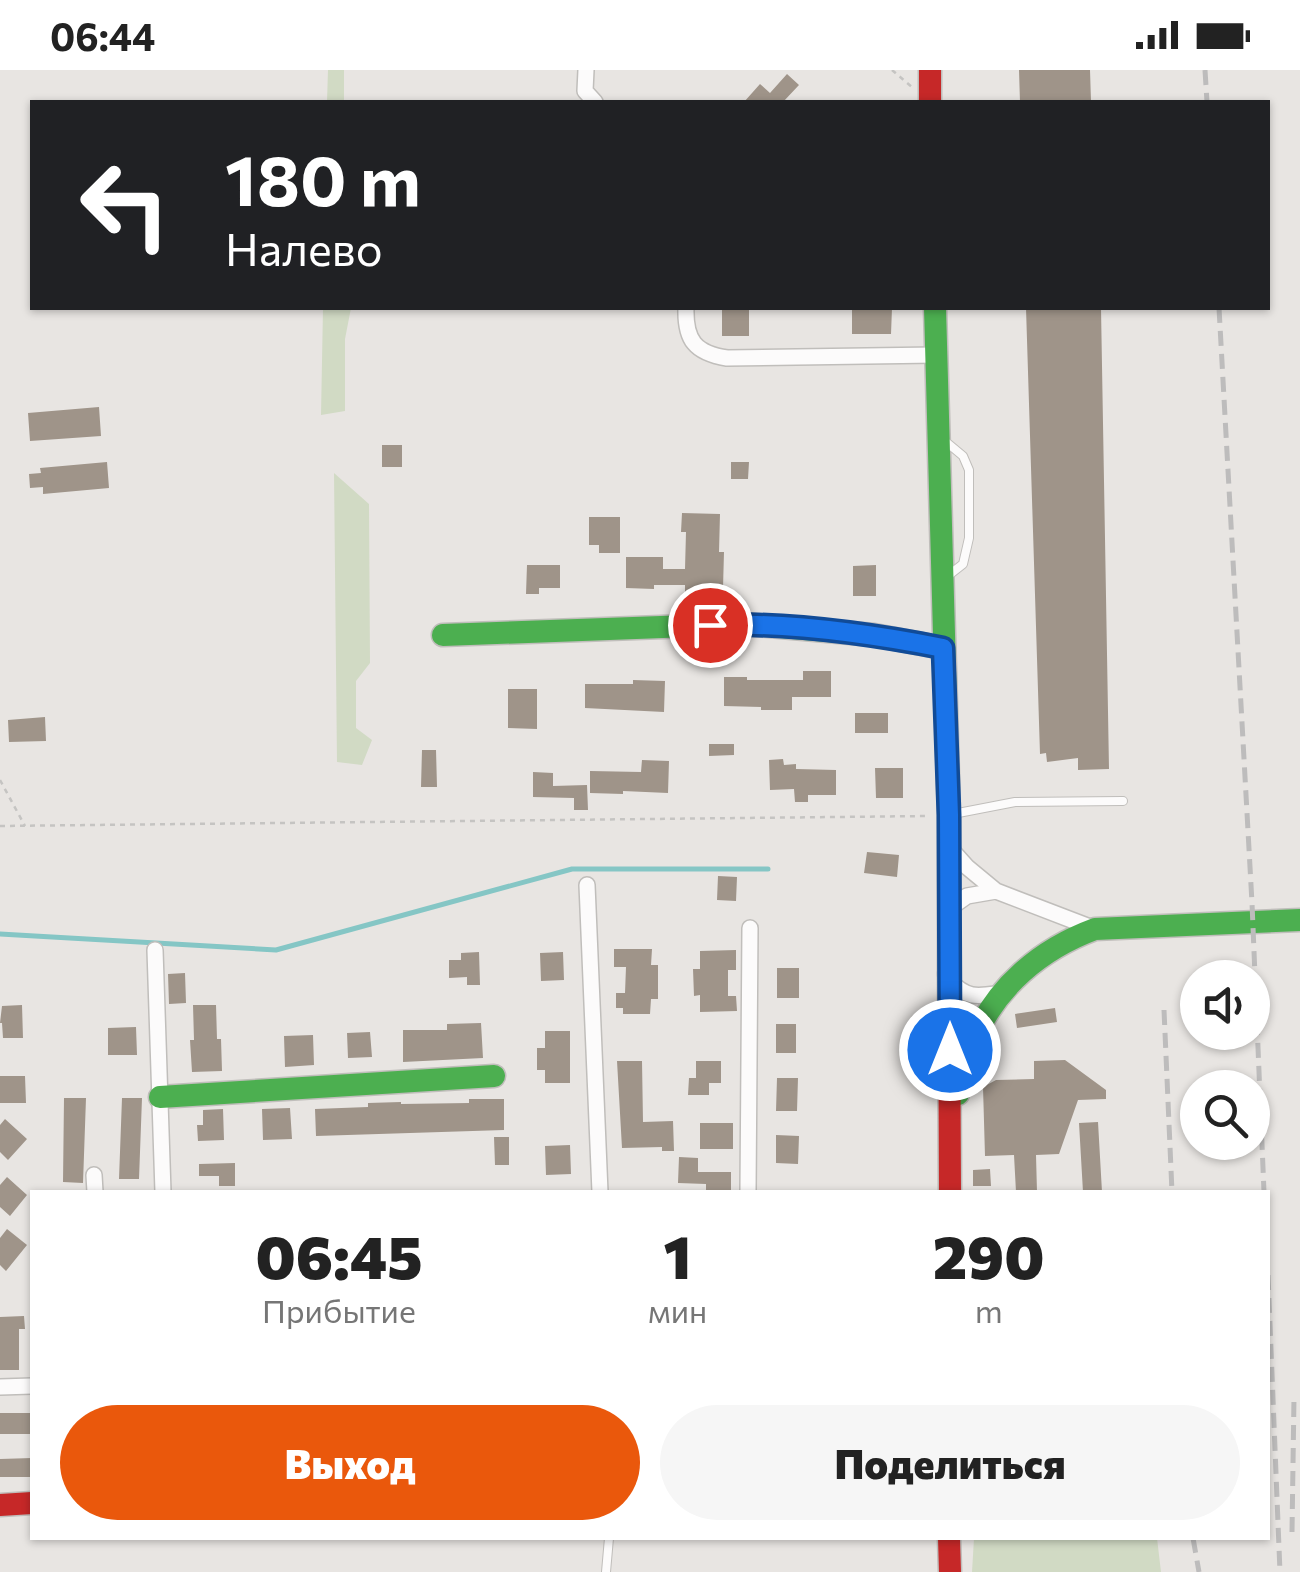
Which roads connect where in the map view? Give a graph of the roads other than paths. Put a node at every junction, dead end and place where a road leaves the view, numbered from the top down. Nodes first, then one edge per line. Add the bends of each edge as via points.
1 (586, 70) edge
2 (930, 70) edge
3 (593, 100) edge
4 (930, 100) edge
5 (686, 310) edge
6 (935, 310) edge
7 (936, 355) junction
8 (443, 635) dead end
9 (943, 648) junction
10 (1123, 801) dead end
11 (949, 815) junction
12 (950, 848) junction
13 (586, 885) dead end
14 (996, 891) junction
15 (950, 908) junction
16 (1300, 920) edge
17 (750, 928) dead end
18 (1095, 929) junction
19 (156, 950) dead end
20 (950, 982) junction
21 (1003, 993) junction
22 (494, 1076) dead end
23 (160, 1097) junction
24 (950, 1118) junction
25 (94, 1175) dead end
26 (95, 1190) edge
27 (163, 1190) edge
28 (600, 1190) edge
29 (748, 1190) edge
30 (950, 1190) edge
31 (30, 1386) edge
32 (0, 1387) edge
33 (30, 1504) edge
34 (0, 1505) edge
35 (609, 1540) edge
36 (949, 1540) edge
37 (606, 1572) edge
38 (950, 1572) edge

1 - 3 street via 586,91
2 - 4 street
5 - 7 street via 693,344 708,355
6 - 7 street
7 - 9 street
8 - 9 street via 744,624
9 - 11 street
10 - 11 lane via 1016,802
11 - 12 street
12 - 14 street
12 - 15 street
13 - 28 street
14 - 15 street via 968,896
14 - 18 street
15 - 20 street
16 - 18 street
17 - 29 street
18 - 21 street via 1053,946
19 - 23 street
20 - 21 street via 969,995
20 - 24 street
21 - 24 street via 974,1040
22 - 23 street
23 - 27 street
24 - 30 street
25 - 26 street
31 - 32 street
33 - 34 street
35 - 37 lane
36 - 38 street

